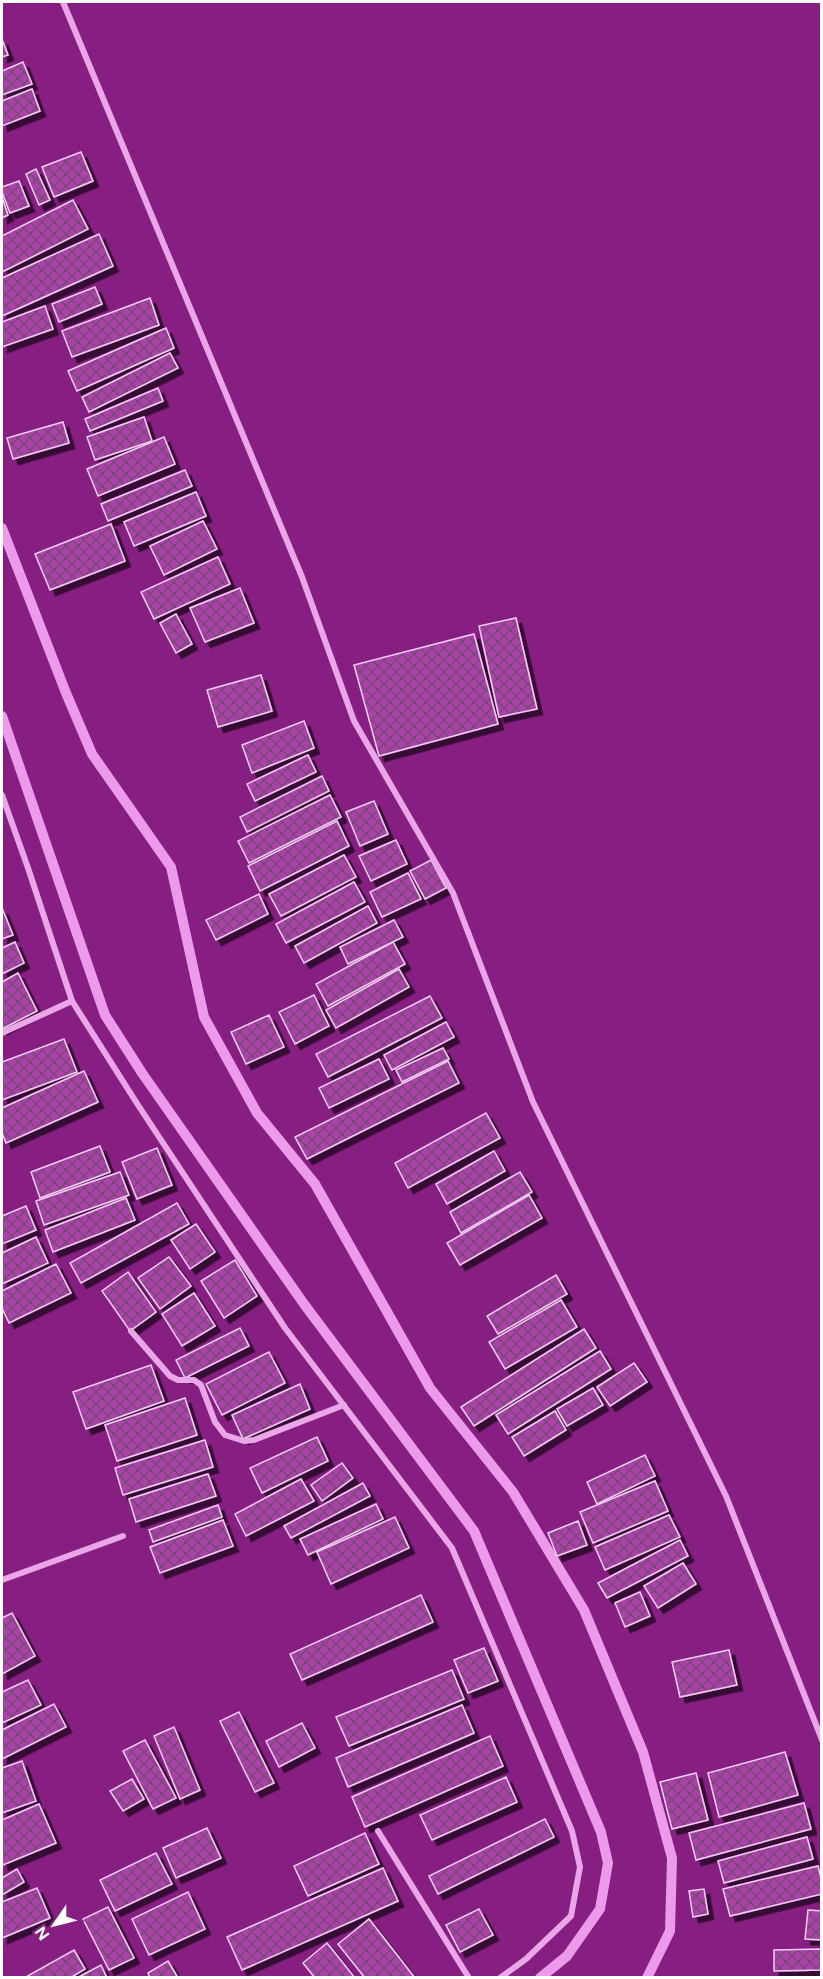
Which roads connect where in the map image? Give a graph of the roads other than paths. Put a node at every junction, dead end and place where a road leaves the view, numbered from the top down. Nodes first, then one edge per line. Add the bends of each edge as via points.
1 (63, 2) edge
2 (2, 795) edge
3 (72, 1001) junction
4 (2, 1033) edge
5 (130, 1331) dead end
6 (344, 1405) junction
7 (123, 1536) dead end
8 (2, 1580) edge
9 (822, 1740) edge
10 (378, 1831) dead end
11 (469, 1977) edge
12 (500, 1977) edge

1 - 9 street via 302,577 354,721 453,893 532,1102 726,1496
2 - 3 street
3 - 4 street
3 - 6 street via 285,1328
5 - 6 street via 170,1376 195,1380 201,1385 215,1422 225,1435 238,1440 254,1440
6 - 12 street via 452,1548 572,1831 580,1867 571,1916 526,1959
7 - 8 street
10 - 11 street

